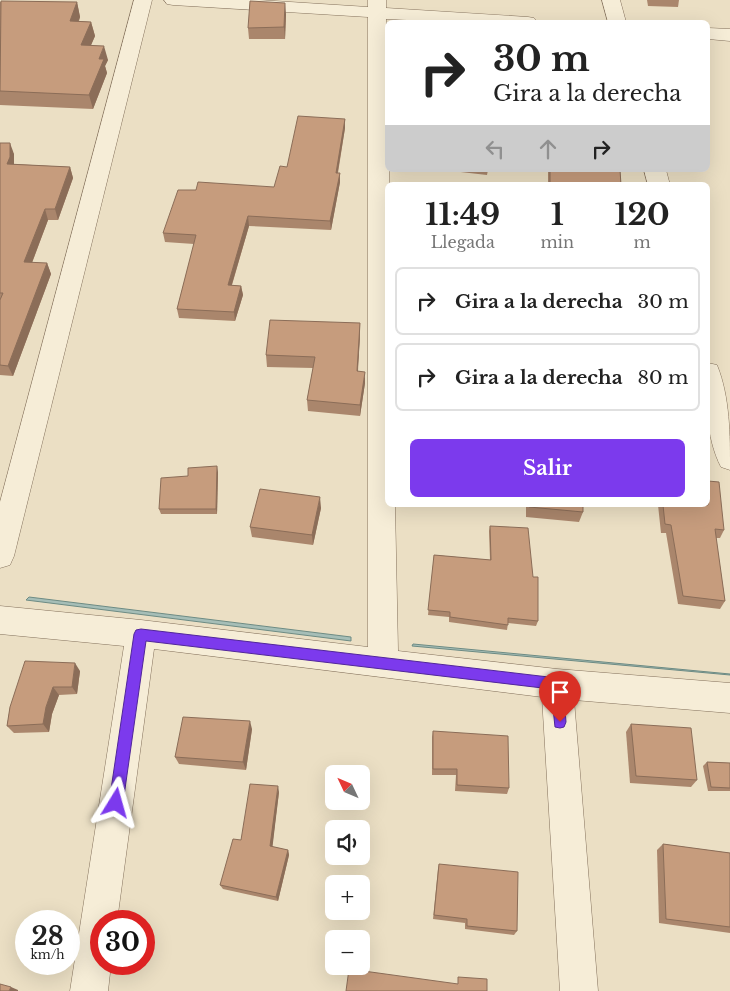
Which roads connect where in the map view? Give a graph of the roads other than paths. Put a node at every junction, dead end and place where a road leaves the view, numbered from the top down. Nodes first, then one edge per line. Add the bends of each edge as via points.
1 (144, 0) edge
2 (173, 0) edge
3 (611, 0) edge
4 (377, 7) edge
5 (508, 20) edge
6 (616, 20) edge
7 (710, 34) edge
8 (730, 36) edge
9 (710, 380) edge
10 (730, 459) edge
11 (0, 556) edge
12 (0, 620) edge
13 (141, 634) junction
14 (383, 664) junction
15 (557, 684) junction
16 (730, 698) edge
17 (89, 991) edge
18 (579, 991) edge

1 - 11 street
2 - 4 street
3 - 6 street
4 - 5 street
4 - 14 street
7 - 8 street
9 - 10 street
12 - 13 street
13 - 14 street
13 - 17 street
14 - 15 street
15 - 16 street
15 - 18 street

